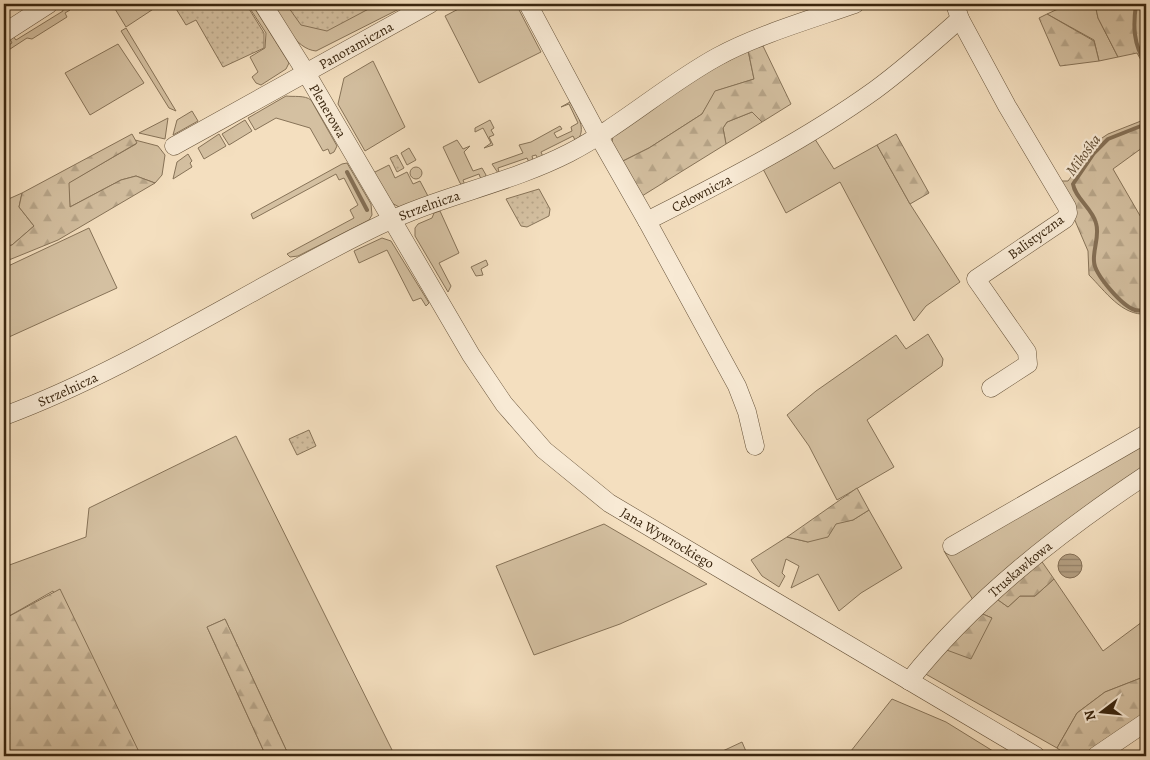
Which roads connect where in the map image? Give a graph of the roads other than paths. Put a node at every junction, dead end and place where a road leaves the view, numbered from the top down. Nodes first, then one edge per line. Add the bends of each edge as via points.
1 (50, 4) edge
2 (263, 4) edge
3 (430, 4) edge
4 (528, 4) edge
5 (855, 4) edge
6 (958, 11) edge
7 (4, 33) edge
8 (305, 71) junction
9 (598, 136) junction
10 (174, 146) dead end
11 (390, 220) junction
12 (647, 221) junction
13 (990, 388) dead end
14 (4, 416) edge
15 (1146, 434) edge
16 (755, 446) dead end
17 (1146, 475) edge
18 (952, 546) dead end
19 (909, 681) junction
20 (1146, 722) edge
21 (1036, 756) edge
22 (1096, 756) edge

1 - 7 street
2 - 8 street, Plenerowa
3 - 8 street, Panoramiczna
4 - 9 street
5 - 9 street, Strzelnicza via 719,56
6 - 12 street, Celownicza via 876,89 770,157
6 - 13 street, Balistyczna via 1006,106 1068,213 1065,219 976,279 1028,352 1029,359 1028,364
8 - 10 street, Panoramiczna
8 - 11 street, Plenerowa
9 - 11 street, Strzelnicza via 548,163
9 - 12 street
11 - 14 street, Strzelnicza via 154,346 60,393
11 - 19 street, Jana Wywrockiego via 491,385 525,429 564,467 609,503
12 - 16 street via 737,386
15 - 18 street
17 - 19 street, Truskawkowa via 1006,580 933,651
19 - 21 street, Jana Wywrockiego
20 - 22 street

